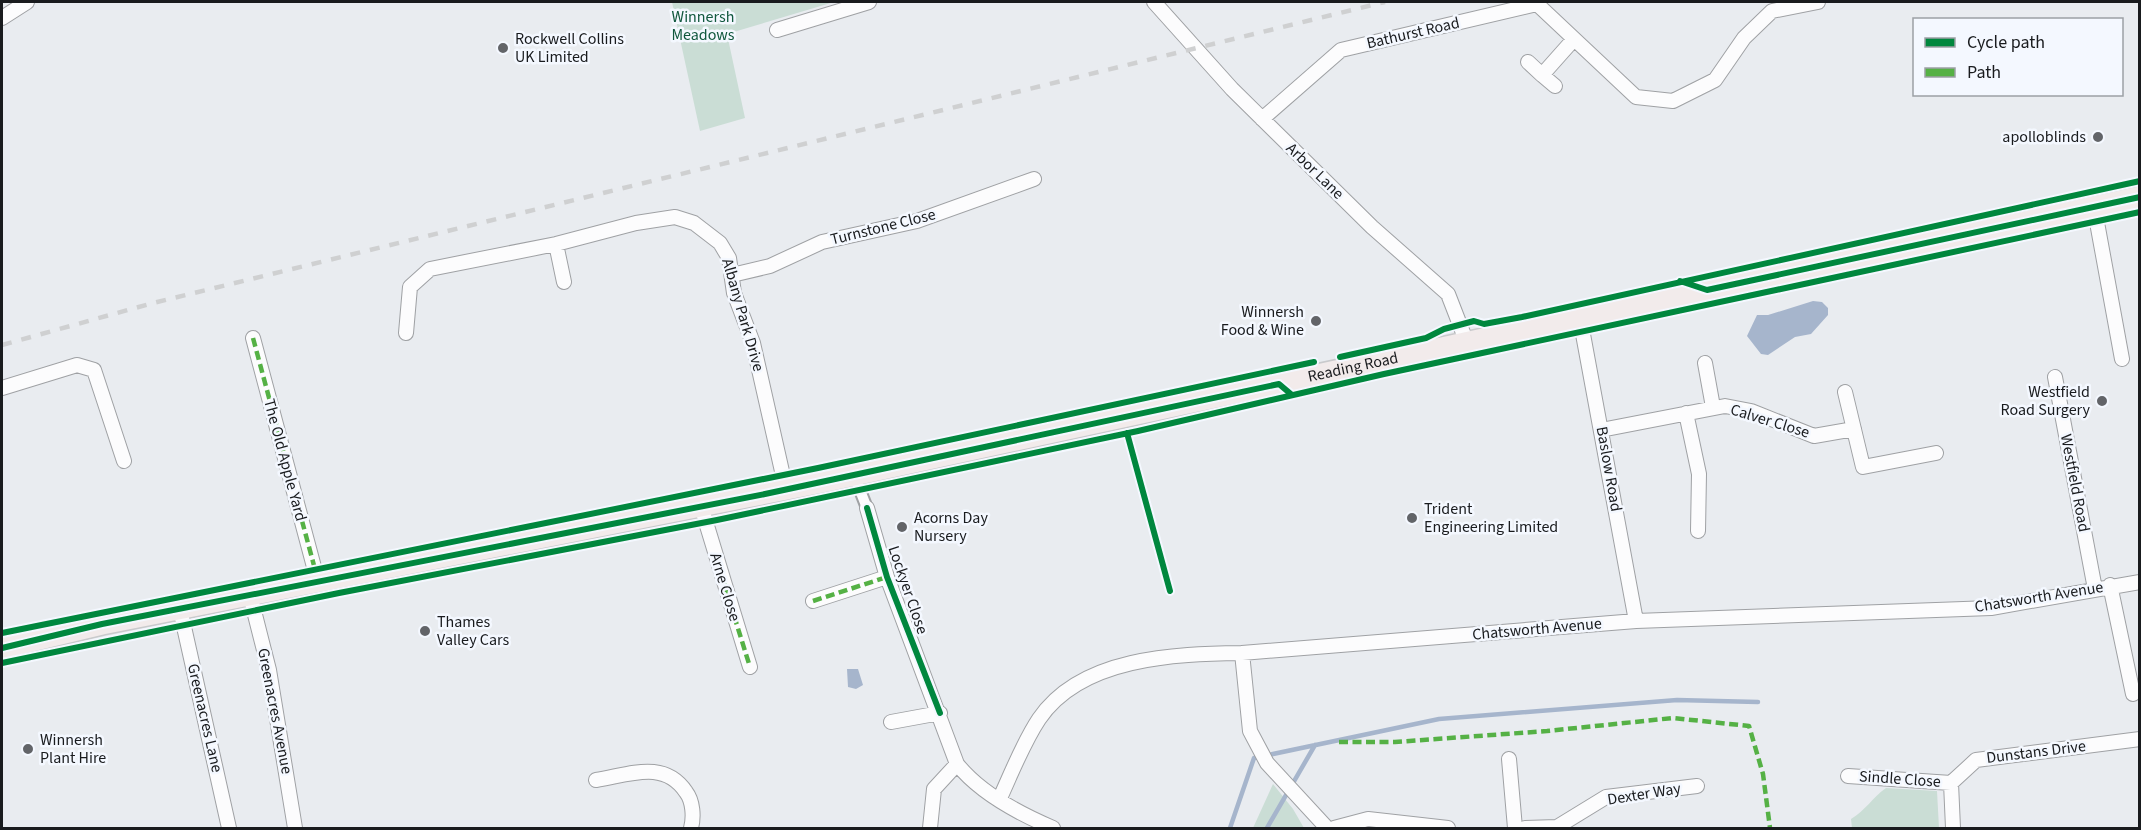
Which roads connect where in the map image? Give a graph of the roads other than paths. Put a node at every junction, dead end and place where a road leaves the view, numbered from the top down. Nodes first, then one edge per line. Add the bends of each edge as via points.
1 (27, 2) edge
2 (869, 2) edge
3 (1154, 2) edge
4 (1818, 2) edge
5 (3, 19) edge
6 (777, 30) dead end
7 (1574, 39) junction
8 (1528, 62) dead end
9 (1542, 75) junction
10 (1555, 86) dead end
11 (1262, 119) junction
12 (1034, 179) dead end
13 (2139, 197) edge
14 (2094, 206) junction
15 (556, 244) junction
16 (732, 275) junction
17 (564, 282) dead end
18 (1580, 318) junction
19 (406, 333) dead end
20 (253, 338) dead end
21 (1467, 343) junction
22 (2122, 359) dead end
23 (1705, 363) dead end
24 (2055, 377) dead end
25 (2, 387) edge
26 (1845, 392) dead end
27 (1713, 407) junction
28 (1686, 413) junction
29 (1854, 429) junction
30 (1601, 430) junction
31 (1936, 453) dead end
32 (124, 461) dead end
33 (854, 475) junction
34 (786, 489) junction
35 (702, 506) junction
36 (867, 508) joint
37 (1698, 531) dead end
38 (887, 577) junction
39 (318, 582) junction
40 (2139, 582) edge
41 (2110, 585) junction
42 (2095, 589) junction
43 (250, 595) junction
44 (813, 601) dead end
45 (180, 609) junction
46 (1636, 621) junction
47 (2, 648) edge
48 (1242, 653) junction
49 (750, 667) dead end
50 (2133, 694) dead end
51 (940, 713) junction
52 (891, 722) dead end
53 (2139, 740) edge
54 (1509, 759) dead end
55 (957, 764) junction
56 (1848, 776) dead end
57 (596, 780) dead end
58 (1951, 783) junction
59 (1697, 786) dead end
60 (1000, 798) junction
61 (229, 828) edge
62 (295, 828) edge
63 (691, 828) edge
64 (930, 828) edge
65 (1053, 828) edge
66 (1327, 828) edge
67 (1334, 828) edge
68 (1448, 828) edge
69 (1515, 828) edge
70 (1525, 828) edge
71 (1557, 828) edge
72 (1953, 828) edge

1 - 5 street
2 - 6 street
3 - 11 street, Arbor Lane
4 - 7 street, Bathurst Road via 1772,11 1744,38 1715,80 1672,101 1636,97
7 - 9 street
7 - 11 street, Bathurst Road via 1537,3 1341,50
8 - 9 street
9 - 10 street
11 - 21 street, Arbor Lane via 1372,227 1448,294
12 - 16 street, Turnstone Close via 917,221 822,242 770,266
13 - 14 main road, Reading Road
14 - 18 main road, Reading Road
14 - 22 street
15 - 16 street, Albany Park Drive via 675,217 694,223 720,243 729,258
15 - 17 street
15 - 19 street, Albany Park Drive via 430,269 410,287
16 - 34 street, Albany Park Drive via 739,309 753,343
18 - 21 main road, Reading Road
18 - 30 street, Baslow Road
20 - 39 street, The Old Apple Yard
21 - 33 main road, Reading Road
23 - 27 street
24 - 42 street, Westfield Road
25 - 32 street via 77,365 94,370
26 - 29 street
27 - 28 street, Calver Close
27 - 29 street, Calver Close via 1745,410 1814,436
28 - 30 street, Calver Close
28 - 37 street via 1699,474
29 - 31 street via 1863,467
30 - 46 street, Baslow Road
33 - 34 main road, Reading Road
33 - 36 street, Lockyer Close
34 - 35 main road, Reading Road
35 - 39 main road, Reading Road
35 - 49 street, Arne Close
36 - 38 street, Lockyer Close
38 - 44 street, Lockyer Close
38 - 51 street, Lockyer Close
39 - 43 main road, Reading Road
40 - 41 street, Chatsworth Avenue
41 - 42 street, Chatsworth Avenue
41 - 50 street
42 - 46 street, Chatsworth Avenue via 1991,608
43 - 45 main road, Reading Road
43 - 62 street, Greenacres Avenue via 269,670
45 - 47 main road, Reading Road
45 - 61 street, Greenacres Lane
46 - 48 street, Chatsworth Avenue
48 - 60 street, Chatsworth Avenue via 1187,654 1124,666 1102,672 1059,696 1039,719
48 - 66 street via 1250,731 1268,763
51 - 52 street
51 - 55 street, Lockyer Close
53 - 58 street, Dunstans Drive via 1976,760
54 - 69 street
55 - 60 street, Lockyer Close via 977,786
55 - 64 street via 934,789
56 - 58 street, Sindle Close
57 - 63 street via 664,771 679,780 691,798
58 - 72 street
59 - 71 street, Dexter Way via 1606,797
60 - 65 street, Lockyer Close via 1019,813
67 - 68 street via 1368,819
70 - 71 street, Dexter Way

